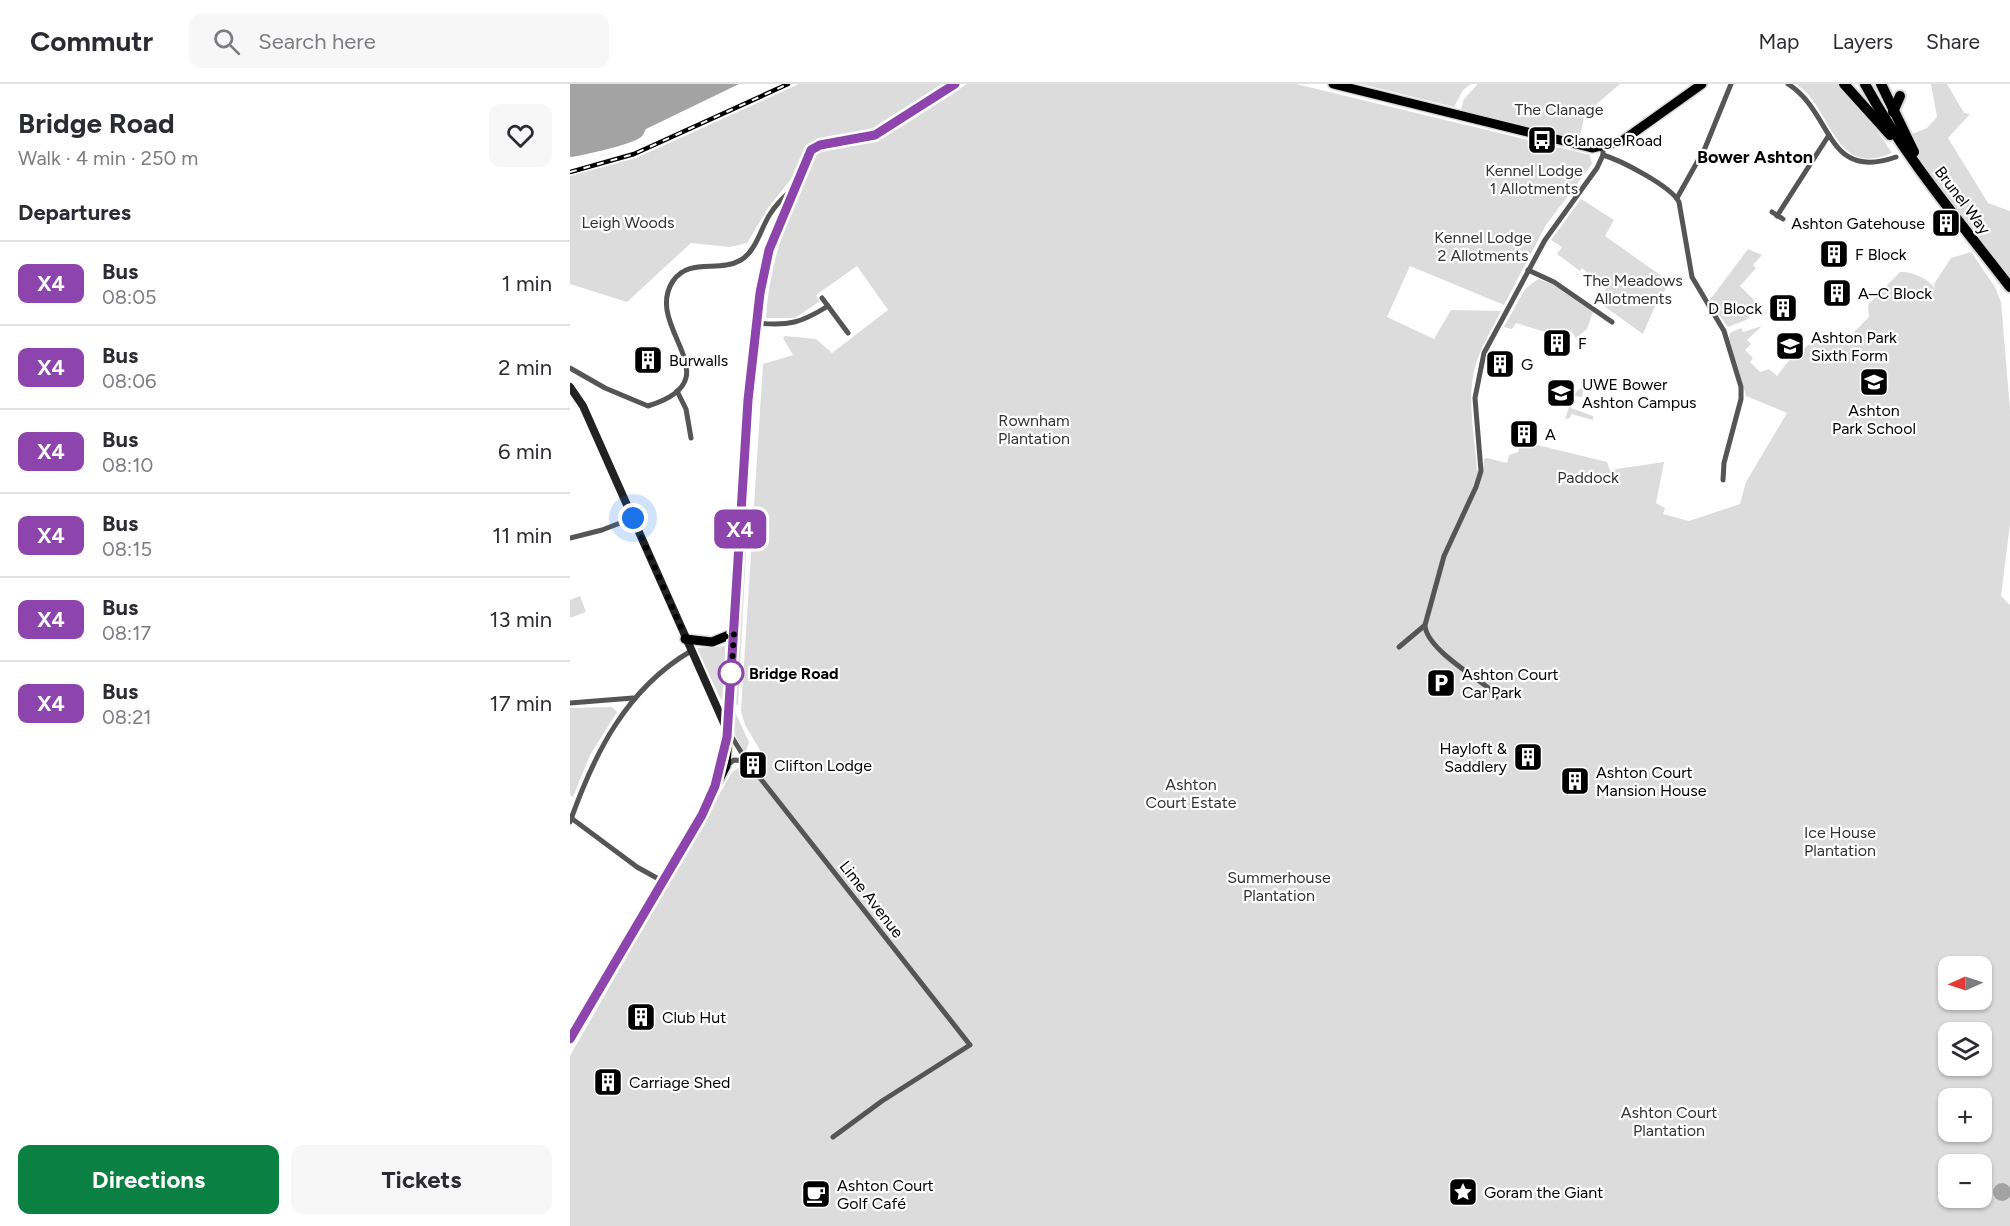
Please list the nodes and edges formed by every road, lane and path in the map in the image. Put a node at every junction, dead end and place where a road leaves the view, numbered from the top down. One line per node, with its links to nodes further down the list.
1 (955, 84): 17 (main road)
2 (1333, 84): 14 (main road)
3 (1702, 84): 14 (main road)
4 (1731, 84): 18 (street)
5 (1788, 84): 13 (street)
6 (1844, 84): 16 (highway)
7 (1865, 84): 12 (highway, Brunel Way)
8 (1870, 84): 12 (highway, Brunel Way)
9 (1881, 84): 11 (highway)
10 (1900, 96): 11 (highway)
11 (1893, 112): 16 (highway)
12 (1894, 131): 16 (highway, Brunel Way)
13 (1829, 135): 15 (street); 19 (street)
14 (1603, 151): 18 (street); 20 (street)
15 (1896, 157)
16 (1919, 166): 21 (highway, Brunel Way)
17 (792, 190): 26 (main road); 30 (street)
18 (1677, 198): 32 (street)
19 (1777, 216)
20 (1528, 270): 25 (street); 35 (street)
21 (2008, 284): 22 (highway, Brunel Way)
22 (2010, 292)
23 (822, 298): 24 (street)
24 (828, 306): 26 (street); 27 (street)
25 (1612, 322)
26 (757, 323): 36 (main road)
27 (848, 333)
28 (570, 368): 30 (street)
29 (570, 387): 33 (main road)
30 (677, 391): 31 (street)
31 (691, 438)
32 (1723, 480)
33 (633, 518): 34 (street); 37 (main road)
34 (570, 538)
35 (1425, 625): 38 (street); 40 (street)
36 (734, 633): 37 (main road); 43 (main road)
37 (686, 639): 39 (main road)
38 (1399, 647)
39 (691, 651): 41 (street); 43 (main road)
40 (1496, 697)
41 (633, 698): 42 (street); 47 (street)
42 (570, 703)
43 (727, 733): 44 (main road); 44 (street); 46 (main road)
44 (726, 766): 46 (main road)
45 (753, 769): 50 (street, Lime Avenue)
46 (715, 786): 48 (main road)
47 (571, 820): 48 (street)
48 (664, 882): 49 (main road)
49 (570, 1039)
50 (833, 1137)

